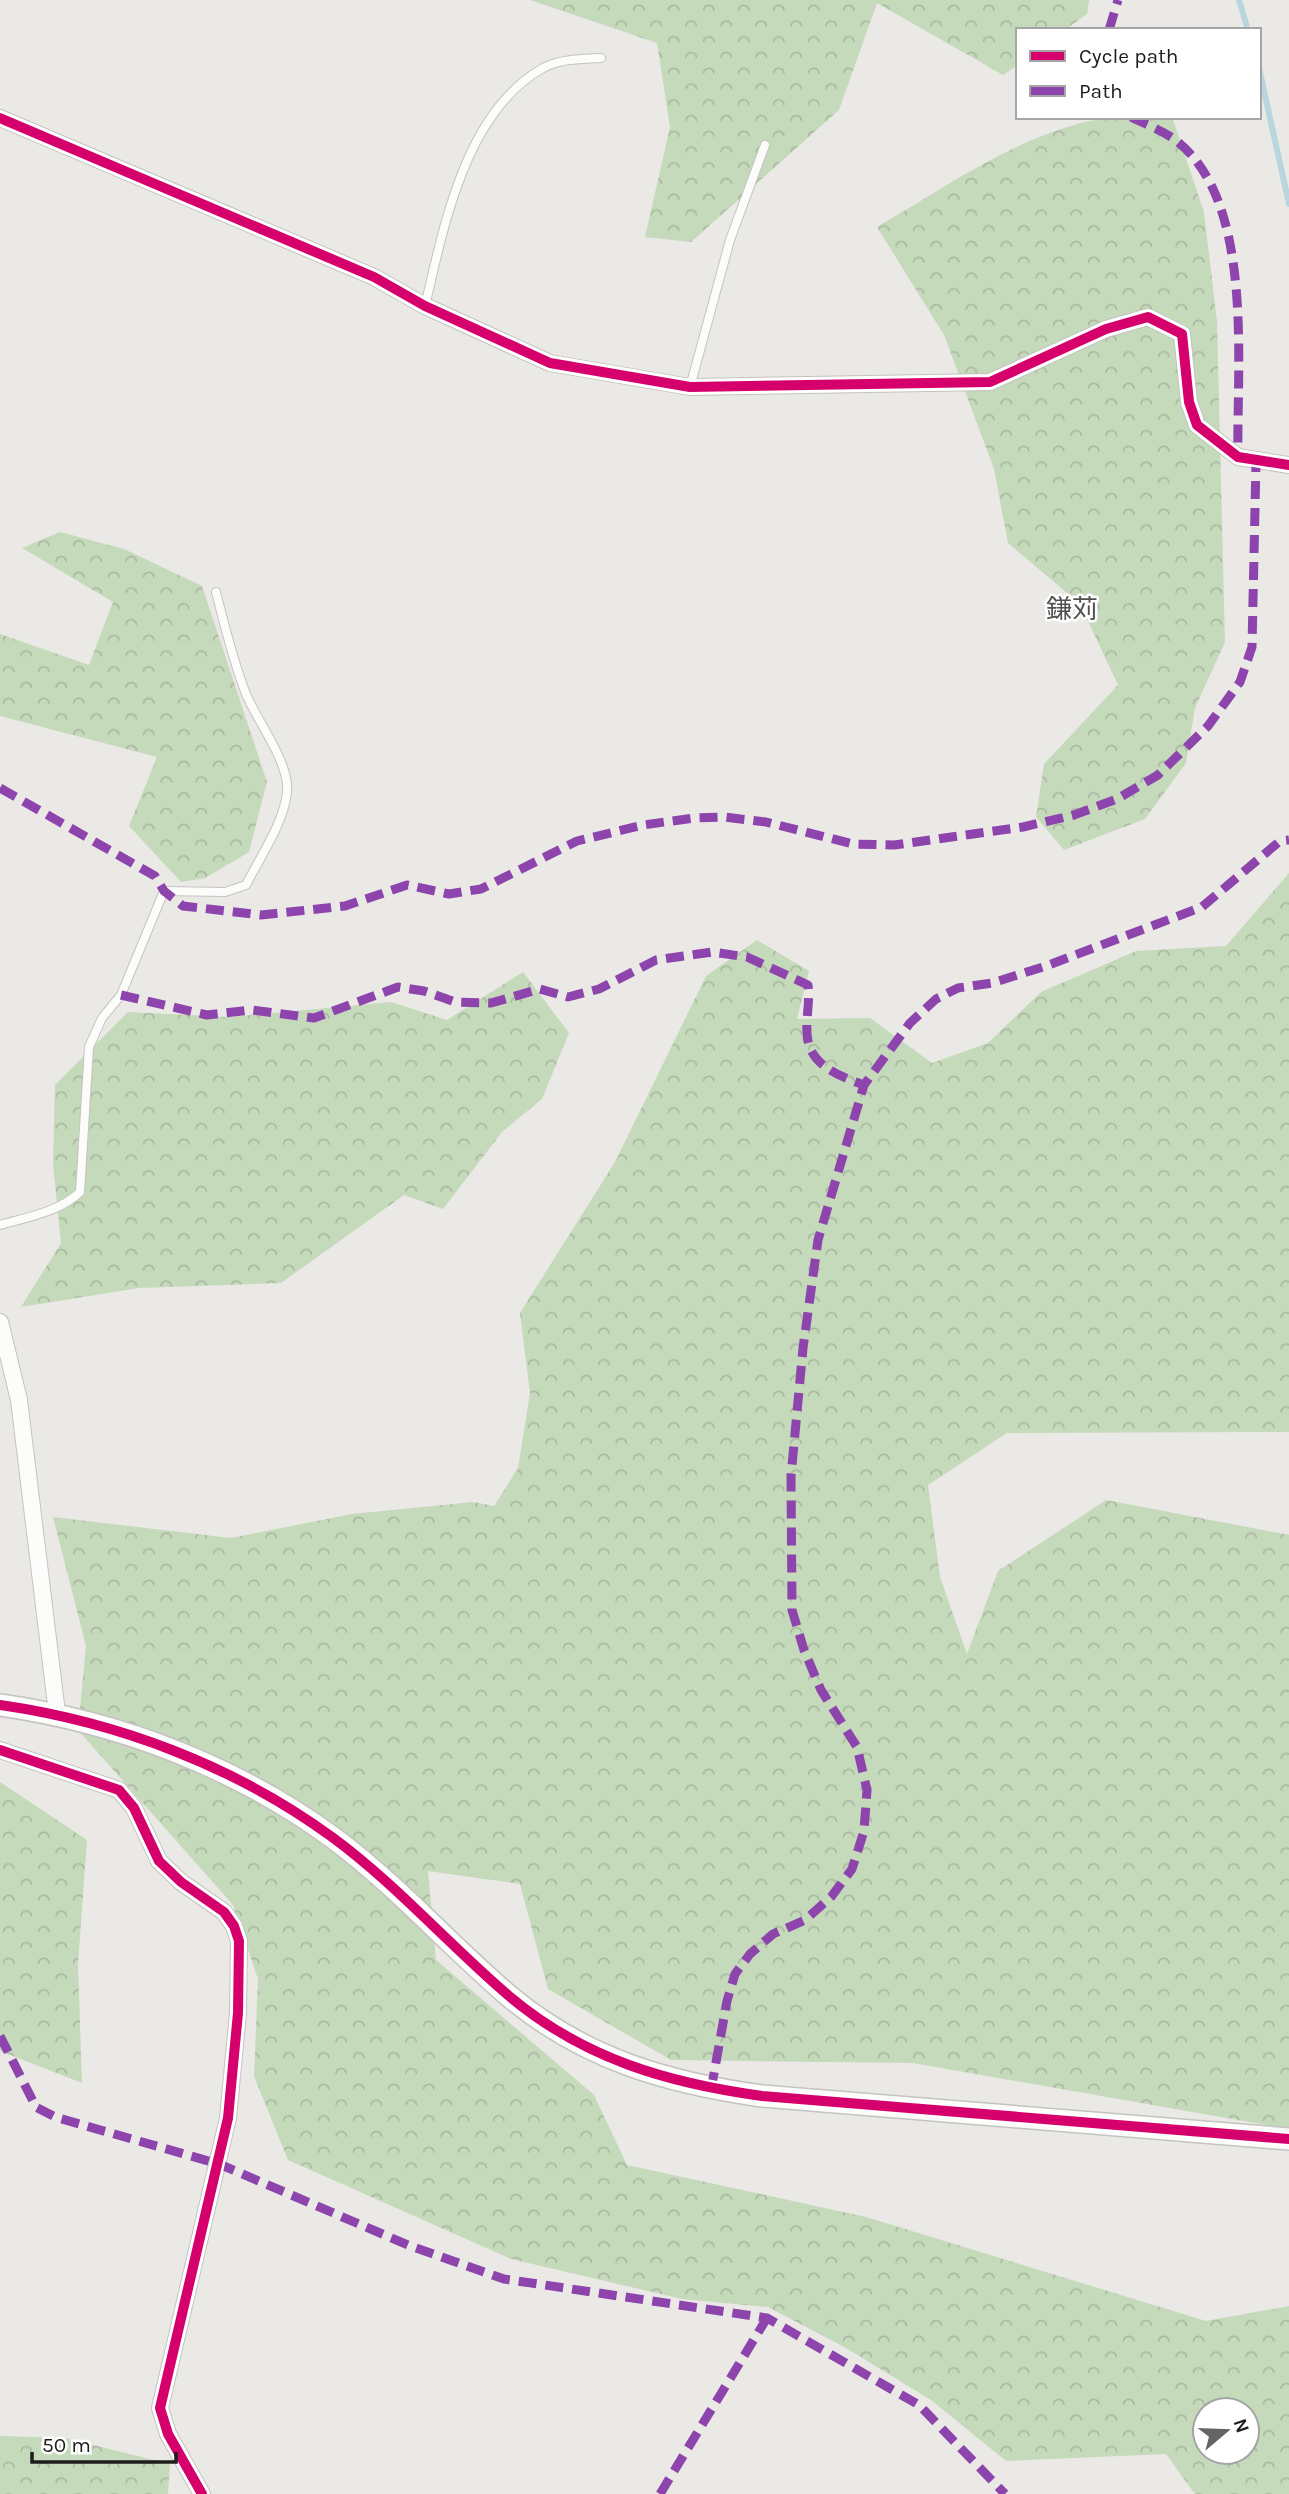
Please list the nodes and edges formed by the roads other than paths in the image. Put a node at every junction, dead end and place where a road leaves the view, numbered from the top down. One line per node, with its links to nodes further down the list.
1 (601, 58): 4 (lane)
2 (0, 118): 4 (street)
3 (765, 145): 5 (lane)
4 (425, 306): 5 (street)
5 (690, 387): 6 (street)
6 (1289, 465)
7 (216, 592): 8 (lane)
8 (0, 1224)
9 (0, 1322): 11 (street)
10 (0, 1705): 11 (street)
11 (57, 1713): 13 (street)
12 (0, 1750): 14 (street)
13 (1289, 2138)
14 (202, 2494)

